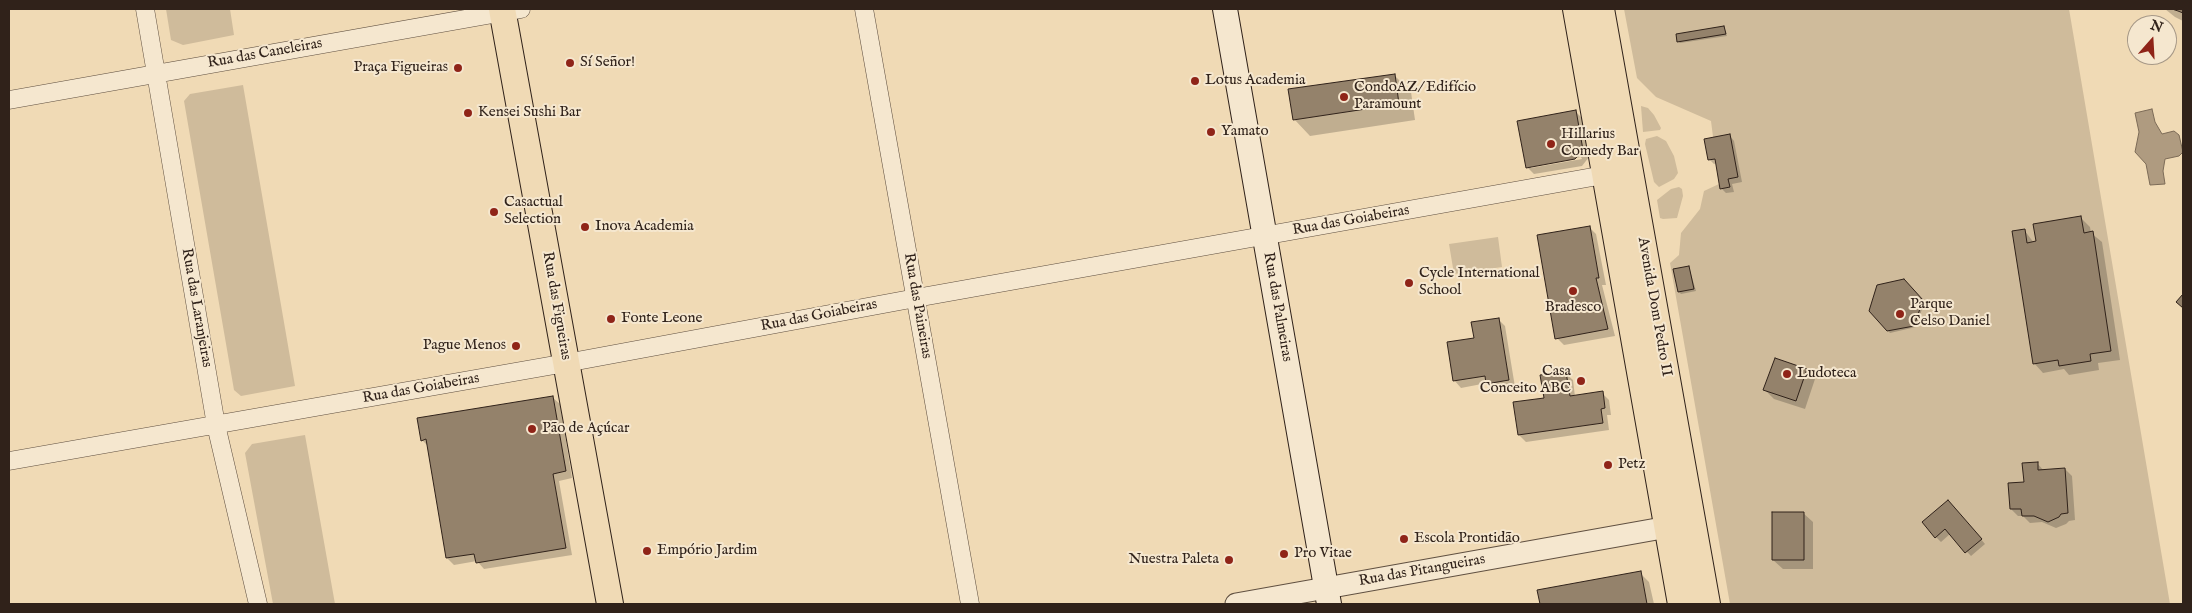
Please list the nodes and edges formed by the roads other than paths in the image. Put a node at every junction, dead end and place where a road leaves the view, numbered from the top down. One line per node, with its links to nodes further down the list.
1 (145, 9): 7 (street, Rua das Laranjeiras)
2 (864, 9): 11 (street, Rua das Paineiras)
3 (1225, 9): 10 (main road, Rua das Palmeiras)
4 (1576, 9): 9 (main road, Avenida Dom Pedro II)
5 (1601, 9): 9 (main road, Avenida Dom Pedro II)
6 (509, 10): 7 (street, Rua das Caneleiras); 12 (main road, Rua das Figueiras)
7 (156, 74): 8 (street, Rua das Caneleiras); 13 (street, Rua das Laranjeiras)
8 (9, 100)
9 (1617, 173): 10 (street, Rua das Goiabeiras); 15 (main road, Avenida Dom Pedro II); 22 (main road, Avenida Dom Pedro II)
10 (1265, 236): 11 (street, Rua das Goiabeiras); 16 (main road, Rua das Palmeiras)
11 (916, 298): 12 (street, Rua das Goiabeiras); 19 (street, Rua das Paineiras)
12 (566, 363): 13 (street, Rua das Goiabeiras); 18 (main road, Rua das Figueiras)
13 (216, 425): 14 (street, Rua das Goiabeiras); 17 (street, Rua das Laranjeiras)
14 (9, 461)
15 (1668, 527): 16 (street, Rua das Pitangueiras); 21 (main road, Avenida Dom Pedro II)
16 (1328, 596): 20 (street, Rua das Pitangueiras)
17 (258, 604)
18 (610, 604)
19 (970, 604)
20 (1236, 604)
21 (1681, 604)
22 (1707, 604)

